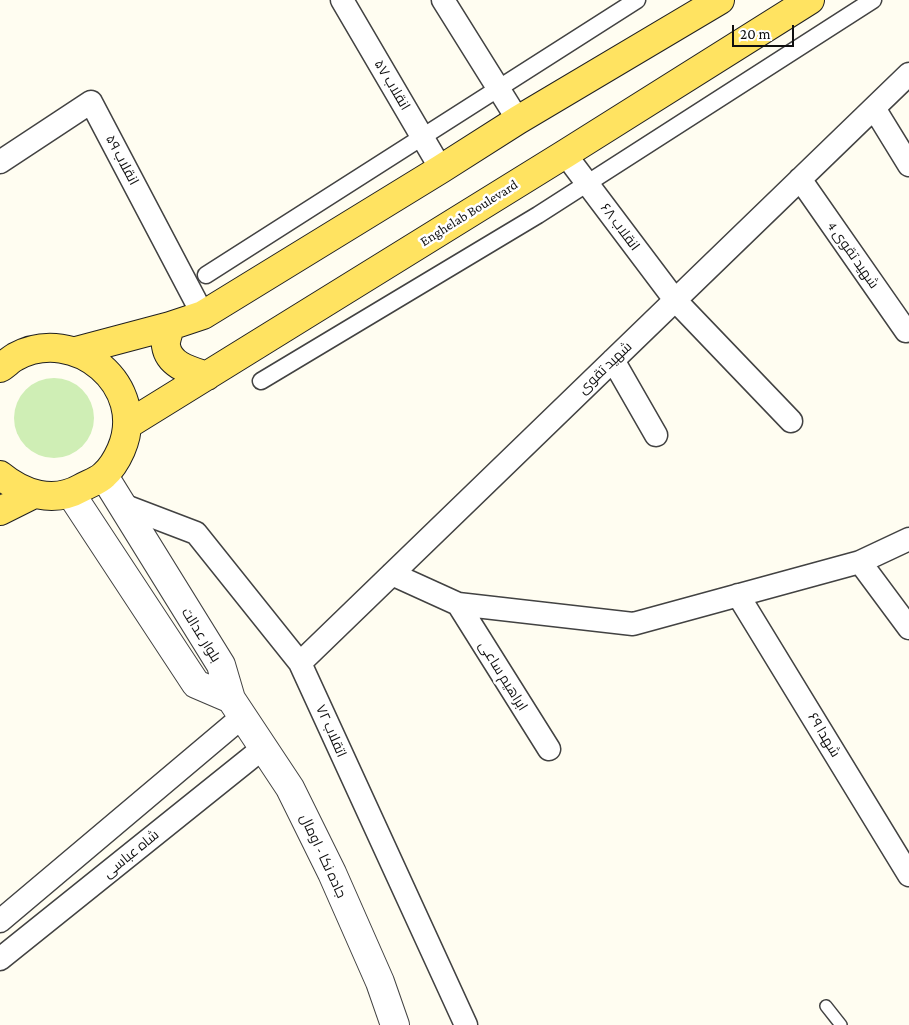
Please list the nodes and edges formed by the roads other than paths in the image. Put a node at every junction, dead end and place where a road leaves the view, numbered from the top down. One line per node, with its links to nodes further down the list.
1 (342, 0): 11 (street, انقلاب ۵۷)
2 (443, 0): 8 (street)
3 (637, 0): 8 (street)
4 (720, 0): 10 (main road)
5 (810, 0): 12 (main road, Enghelab Boulevard)
6 (873, 0): 17 (street)
7 (909, 74): 9 (street, شهید تقوی)
8 (498, 89): 10 (street); 11 (street)
9 (874, 108): 14 (street); 16 (street, شهید تقوی)
10 (518, 120): 15 (main road)
11 (422, 137): 15 (street, انقلاب ۵۷); 18 (street)
12 (565, 154): 17 (street, انقلاب ۶۸); 26 (main road, Enghelab Boulevard)
13 (0, 162): 20 (street, انقلاب ۵۹)
14 (909, 165)
15 (441, 169): 20 (main road)
16 (800, 180): 19 (street, شهید تقوی); 22 (street, شهید تقوی 4)
17 (587, 184): 19 (street, انقلاب ۶۸); 27 (street)
18 (206, 275)
19 (675, 300): 24 (street, شهید تقوی); 28 (street, انقلاب ۶۸)
20 (204, 315): 21 (main road)
21 (170, 326): 23 (main road); 26 (main road)
22 (906, 330)
23 (76, 351): 25 (main road); 29 (main road)
24 (613, 360): 30 (street); 39 (street, شهید تقوی)
25 (0, 368)
26 (207, 376): 29 (main road, Enghelab Boulevard)
27 (261, 381)
28 (791, 421)
29 (127, 425): 32 (main road)
30 (656, 435)
31 (0, 475): 33 (main road)
32 (104, 476): 34 (main road); 35 (street, بلوار عدالت)
33 (34, 494): 34 (main road); 36 (main road)
34 (71, 494): 44 (street)
35 (120, 504): 43 (street, اتقلاب ۷۲); 44 (street, بلوار عدالت)
36 (0, 510)
37 (909, 539): 38 (street)
38 (860, 562): 40 (street); 42 (street)
39 (392, 574): 41 (street); 43 (street, شهید تقوی)
40 (738, 595): 41 (street); 48 (street, شهدا ۶۹)
41 (458, 604): 46 (street, ابراهیم ساعی)
42 (909, 628)
43 (300, 663): 54 (street, اتقلاب ۷۲)
44 (236, 708): 45 (street, جاده نکا - اومال); 47 (street)
45 (262, 748): 49 (street, شاه عباسی); 53 (street, جاده نکا - اومال)
46 (549, 749)
47 (78, 855): 49 (street); 50 (street)
48 (909, 875)
49 (99, 880): 51 (street, شاه عباسی)
50 (0, 920)
51 (0, 959)
52 (826, 1006): 55 (lane)
53 (395, 1025)
54 (466, 1025)
55 (841, 1025)

